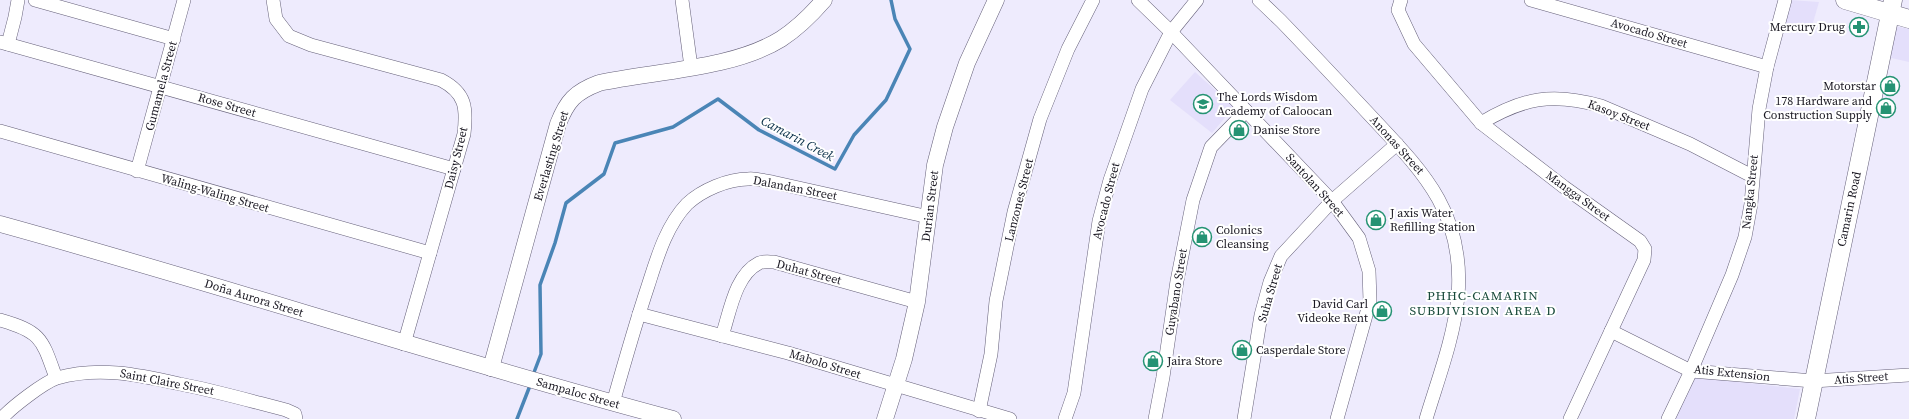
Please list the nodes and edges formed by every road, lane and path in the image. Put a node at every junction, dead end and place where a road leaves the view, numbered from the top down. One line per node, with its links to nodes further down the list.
1 (18, 0): 20 (street)
2 (35, 0): 19 (street)
3 (184, 0): 19 (street, Gumamela Street)
4 (273, 0): 28 (street, Daisy Street)
5 (682, 0): 21 (street)
6 (824, 0): 21 (street, Everlasting Street)
7 (996, 0): 32 (street, Durian Street)
8 (1093, 0): 49 (street, Lanzones Street)
9 (1138, 0): 18 (street, Santolan Street)
10 (1197, 0): 18 (street, Avocado Street)
11 (1259, 0): 27 (street, Anonas Street)
12 (1401, 0): 25 (street, Mangga Street)
13 (1530, 0): 22 (street, Avocado Street)
14 (1785, 0): 22 (street, Nangka Street)
15 (1845, 0): 16 (main road)
16 (1892, 7): 17 (main road); 46 (main road, Camarin Road)
17 (1909, 19)
18 (1171, 32): 24 (street, Santolan Street); 55 (street, Avocado Street)
19 (174, 39): 23 (street, Gumamela Street)
20 (4, 43): 23 (street, Rose Street)
21 (691, 67): 41 (street, Everlasting Street)
22 (1767, 67): 30 (street, Nangka Street)
23 (161, 87): 28 (street, Rose Street); 29 (street, Gumamela Street)
24 (1246, 110): 31 (street, Santolan Street); 56 (street, Guyabano Street)
25 (1481, 123): 30 (street, Kasoy Street); 38 (street, Mangga Street)
26 (0, 132): 29 (street, Waling-Waling Street)
27 (1398, 144): 31 (street, Suha Street); 59 (street, Anonas Street)
28 (454, 169): 34 (street, Daisy Street)
29 (138, 171): 34 (street, Waling-Waling Street)
30 (1752, 176): 42 (street, Nangka Street)
31 (1332, 201): 57 (street, Suha Street); 58 (street, Santolan Street)
32 (929, 217): 35 (street, Durian Street); 36 (street, Dalandan Street)
33 (0, 224): 40 (street, Doña Aurora Street)
34 (430, 253): 40 (street, Daisy Street)
35 (917, 302): 39 (street, Duhat Street); 47 (street, Durian Street)
36 (639, 314): 39 (street, Mabolo Street); 48 (street, Dalandan Street)
37 (0, 320): 45 (street)
38 (1611, 331): 42 (street, Atis Extension); 60 (street, Mangga Street)
39 (722, 336): 47 (street, Mabolo Street)
40 (404, 344): 41 (street, Doña Aurora Street)
41 (491, 368): 43 (street, Doña Aurora Street)
42 (1691, 371): 46 (street, Atis Extension); 61 (street, Nangka Street)
43 (508, 373): 48 (street, Sampaloc Street)
44 (1909, 375): 46 (street, Atis Street)
45 (56, 378): 50 (street, Saint Claire Street); 51 (street, Saint Claire Street)
46 (1813, 381): 62 (main road, Camarin Road)
47 (896, 386): 49 (street, Mabolo Street); 53 (street, Durian Street)
48 (613, 403): 52 (street, Sampaloc Street)
49 (979, 411): 54 (street, Mabolo Street)
50 (296, 417)
51 (1, 419)
52 (673, 419)
53 (885, 419)
54 (1010, 419)
55 (1065, 419)
56 (1155, 419)
57 (1244, 419)
58 (1337, 419)
59 (1426, 419)
60 (1570, 419)
61 (1668, 419)
62 (1806, 419)

